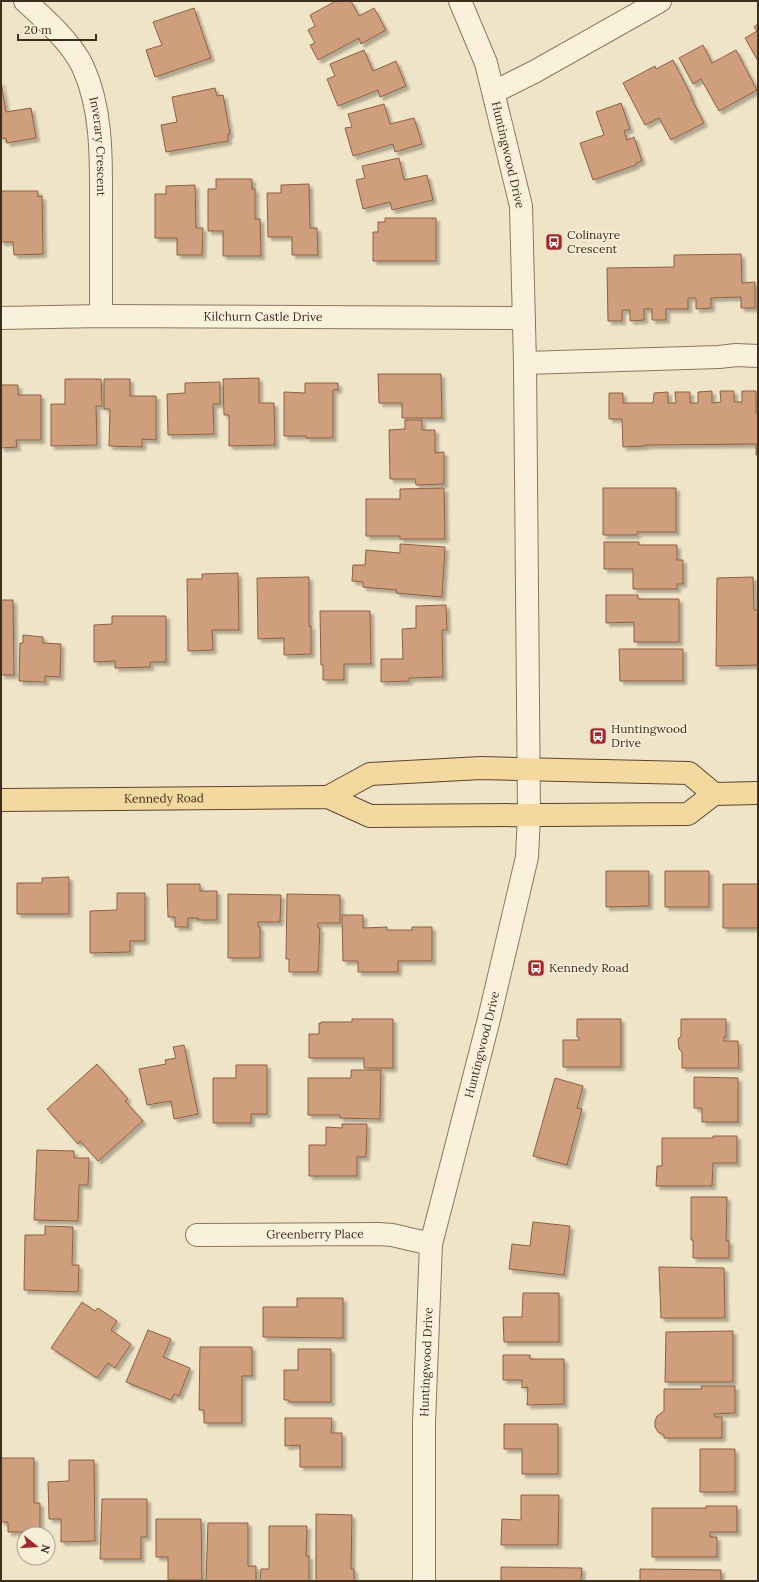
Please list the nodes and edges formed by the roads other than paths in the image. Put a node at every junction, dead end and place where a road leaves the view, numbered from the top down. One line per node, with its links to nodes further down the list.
1 (25, 1): 5 (street, Inverary Crescent)
2 (460, 1): 4 (street, Huntingwood Drive)
3 (660, 1): 4 (street)
4 (494, 92): 7 (street, Huntingwood Drive)
5 (101, 316): 6 (street, Kilchurn Castle Drive); 7 (street, Kilchurn Castle Drive)
6 (1, 318)
7 (524, 318): 9 (street, Huntingwood Drive)
8 (758, 356): 9 (street)
9 (525, 363): 10 (street, Huntingwood Drive)
10 (529, 769): 12 (main road, Kennedy Road); 13 (main road, Kennedy Road); 15 (street, Huntingwood Drive)
11 (758, 793): 12 (main road)
12 (714, 794): 15 (main road, Kennedy Road)
13 (328, 797): 14 (main road, Kennedy Road); 15 (main road, Kennedy Road)
14 (1, 800)
15 (529, 815): 17 (street, Huntingwood Drive)
16 (197, 1234): 17 (street, Greenberry Place)
17 (431, 1244): 18 (street, Huntingwood Drive)
18 (424, 1581)

